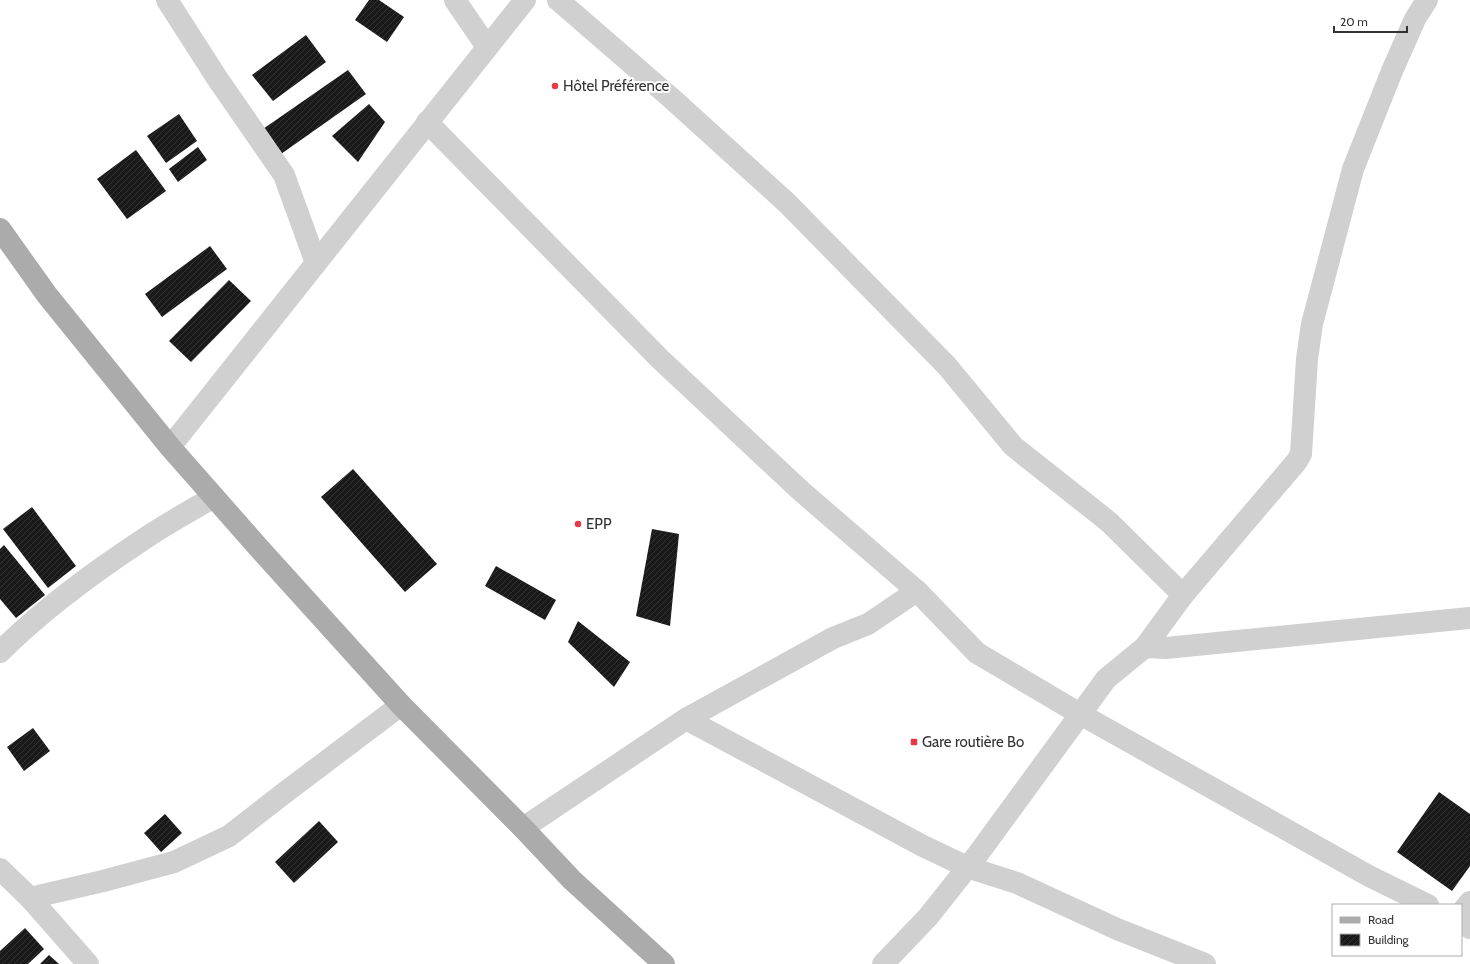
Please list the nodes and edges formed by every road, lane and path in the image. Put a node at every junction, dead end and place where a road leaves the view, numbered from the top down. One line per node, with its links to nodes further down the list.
1 (167, 0): 9 (street)
2 (455, 0): 6 (street)
3 (525, 0): 6 (street)
4 (558, 0): 13 (street)
5 (1427, 0): 13 (street)
6 (487, 47): 7 (street)
7 (427, 122): 9 (street); 12 (street)
8 (0, 229): 10 (main road)
9 (316, 262): 10 (street)
10 (170, 447): 11 (main road)
11 (214, 497): 16 (street); 17 (main road)
12 (917, 591): 18 (street); 19 (street)
13 (1183, 595): 15 (street)
14 (1470, 618): 15 (street)
15 (1145, 647): 18 (street)
16 (0, 652)
17 (401, 705): 20 (main road); 23 (street)
18 (1080, 714): 21 (street); 25 (street)
19 (686, 719): 20 (street); 21 (street)
20 (523, 828): 28 (main road)
21 (967, 867): 29 (street); 30 (street)
22 (0, 869): 23 (street)
23 (30, 898): 27 (street)
24 (1470, 902): 26 (street)
25 (1426, 904)
26 (1462, 912)
27 (88, 964)
28 (664, 964)
29 (883, 964)
30 (1205, 964)

